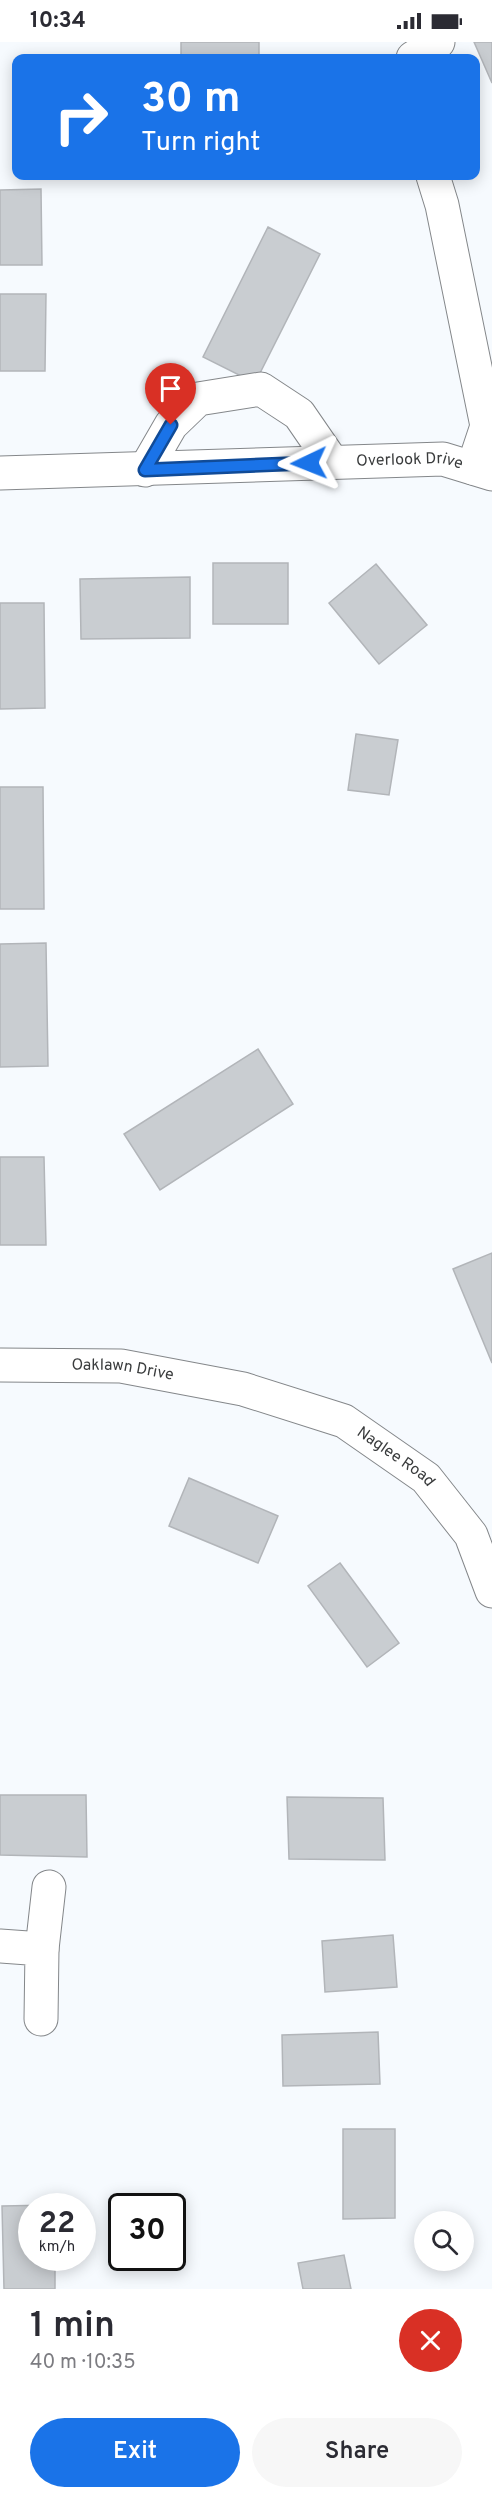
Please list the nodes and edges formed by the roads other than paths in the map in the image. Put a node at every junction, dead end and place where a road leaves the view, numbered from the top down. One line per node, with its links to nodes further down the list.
1 (438, 42): 2 (street)
2 (419, 54)
3 (434, 180): 6 (street)
4 (332, 462): 5 (street, Overlook Drive); 5 (street); 6 (street, Overlook Drive)
5 (145, 470): 7 (street, Overlook Drive)
6 (482, 471)
7 (0, 473)
8 (0, 1365): 9 (street, Oaklawn Drive)
9 (243, 1389): 10 (street, Naglee Road)
10 (492, 1591)
11 (49, 1887): 13 (street)
12 (0, 1946): 13 (street)
13 (42, 1948): 14 (street)
14 (41, 2019)

